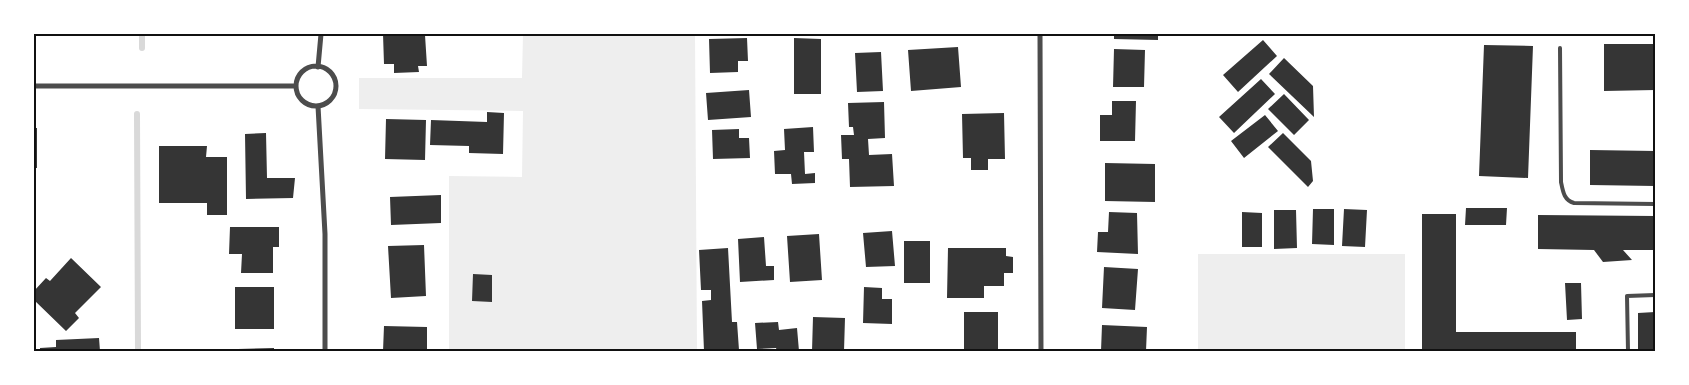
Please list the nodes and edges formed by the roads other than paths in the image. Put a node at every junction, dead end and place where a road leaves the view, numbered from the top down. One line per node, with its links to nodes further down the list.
1 (321, 34): 4 (street)
2 (1040, 34): 11 (street)
3 (1560, 48): 8 (lane)
4 (318, 66): 6 (street); 7 (street)
5 (34, 86): 6 (street)
6 (296, 86): 7 (street)
7 (318, 106): 10 (street)
8 (1655, 204)
9 (1655, 295): 12 (lane)
10 (325, 351)
11 (1040, 351)
12 (1628, 351)

